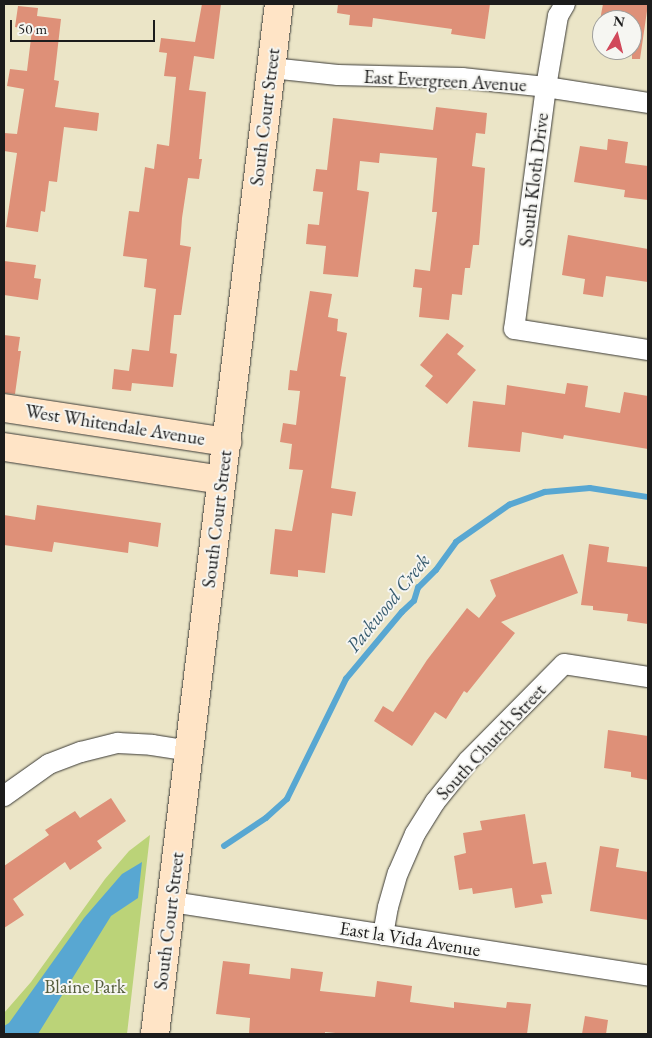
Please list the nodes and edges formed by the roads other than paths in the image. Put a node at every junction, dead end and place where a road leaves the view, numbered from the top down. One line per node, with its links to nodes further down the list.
1 (279, 4): 3 (street, South Court Street)
2 (565, 4): 4 (street, South Kloth Drive)
3 (271, 68): 4 (street, East Evergreen Avenue); 8 (street, South Court Street)
4 (546, 87): 5 (street, East Evergreen Avenue); 6 (street, South Kloth Drive)
5 (648, 103)
6 (648, 350)
7 (4, 408): 8 (street, West Whitendale Avenue)
8 (227, 442): 10 (street, South Court Street)
9 (4, 447): 10 (street, West Whitendale Avenue)
10 (222, 480): 12 (street, South Court Street)
11 (648, 677): 15 (street, South Church Street)
12 (190, 751): 13 (street); 14 (street, South Court Street)
13 (4, 796)
14 (172, 902): 15 (street, East la Vida Avenue); 17 (street, South Court Street)
15 (383, 935): 16 (street, East la Vida Avenue)
16 (648, 976)
17 (155, 1034)

